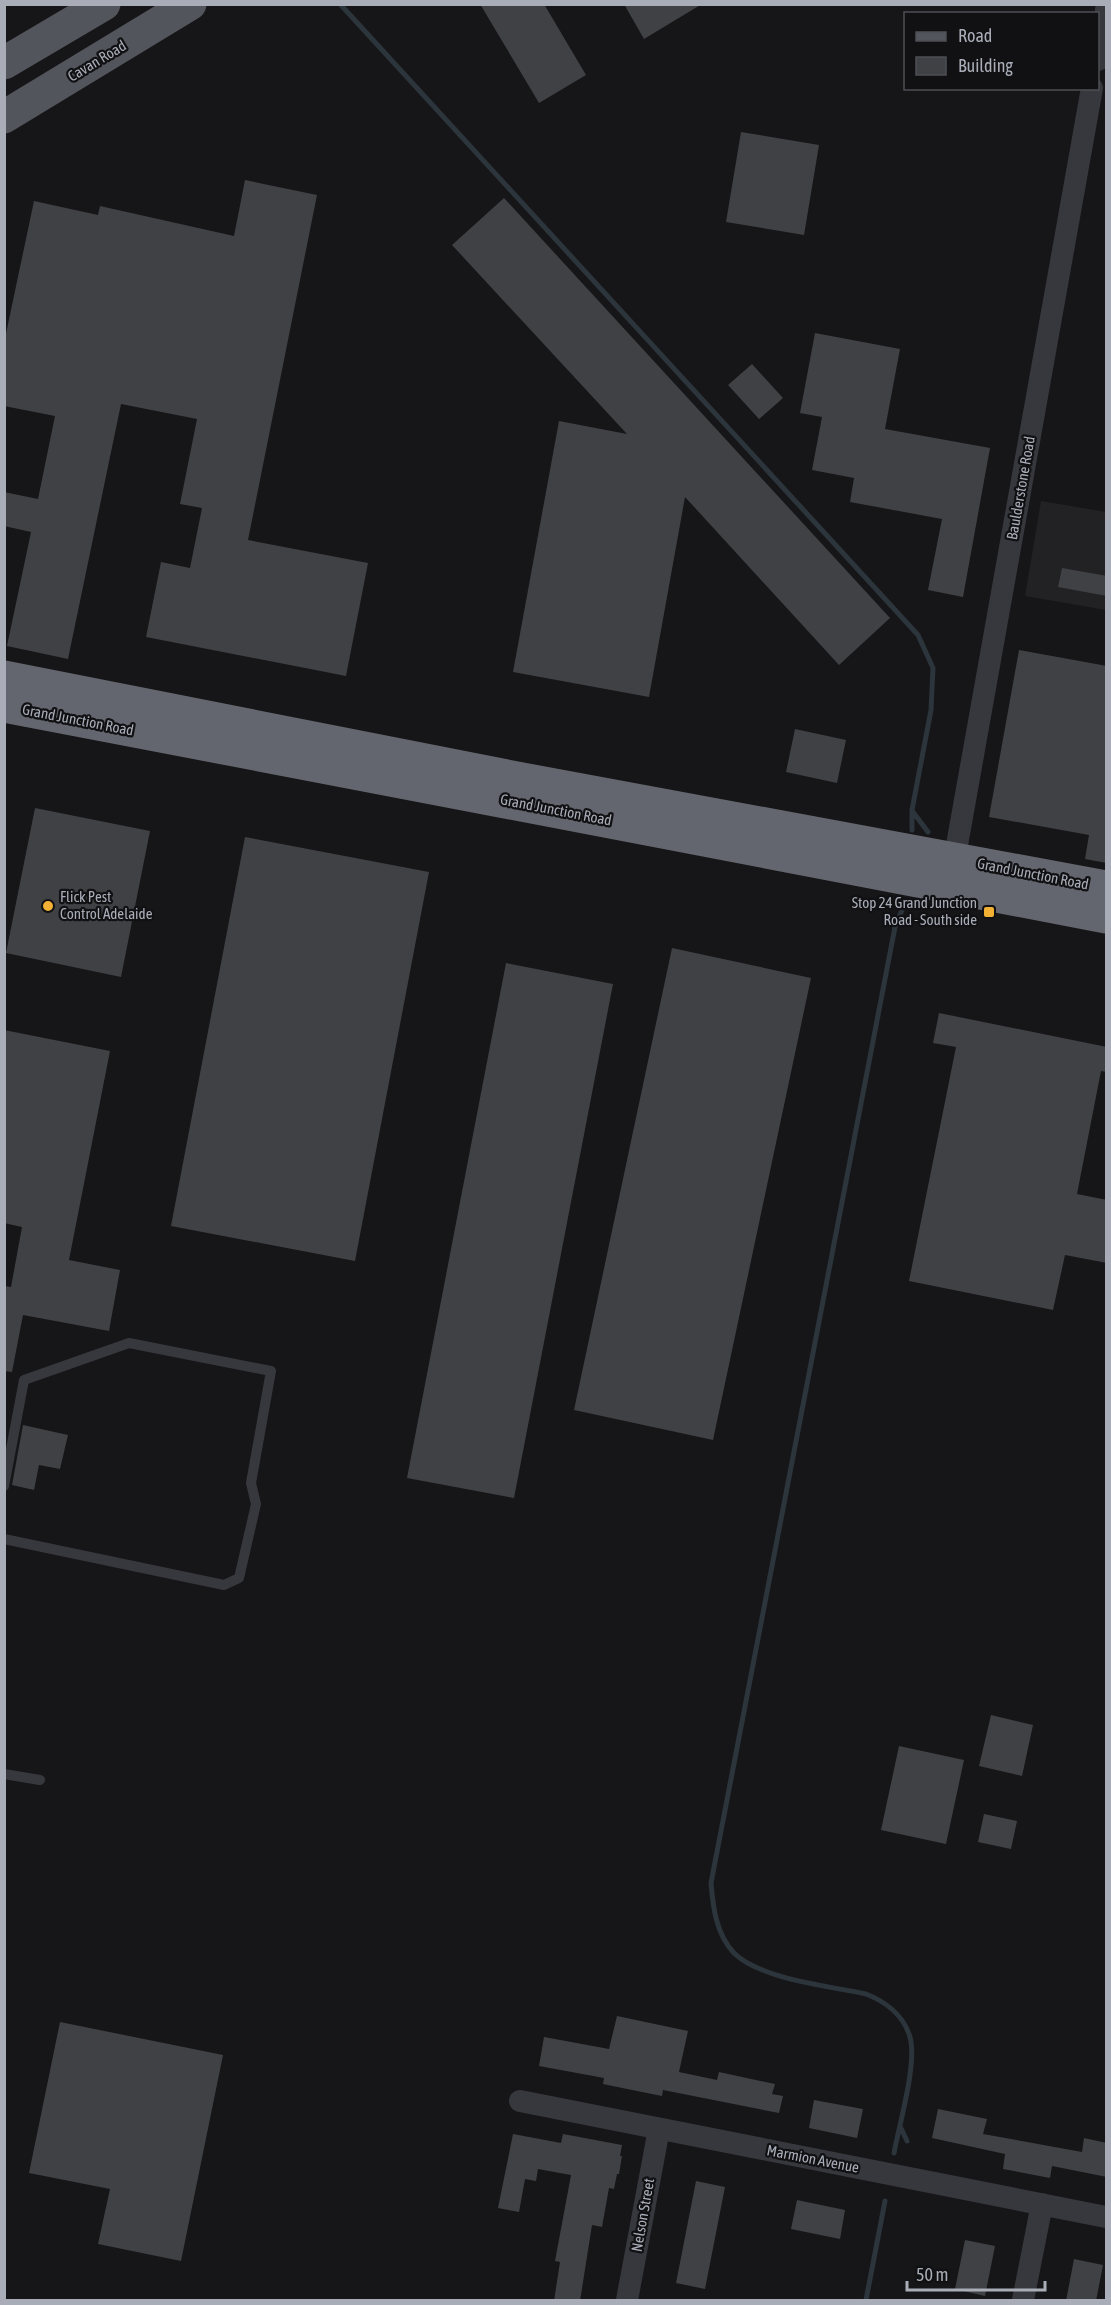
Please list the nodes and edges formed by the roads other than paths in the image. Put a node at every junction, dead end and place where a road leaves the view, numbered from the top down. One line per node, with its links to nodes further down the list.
1 (104, 4): 5 (main road)
2 (190, 4): 7 (main road, Cavan Road)
3 (1107, 10): 4 (street)
4 (1099, 54)
5 (4, 63)
6 (1092, 90): 11 (street, Baulderstone Road)
7 (4, 117)
8 (4, 677): 10 (highway, Grand Junction Road)
9 (4, 706): 10 (highway, Grand Junction Road)
10 (519, 791): 11 (highway, Grand Junction Road)
11 (952, 873): 12 (highway, Grand Junction Road); 13 (highway, Grand Junction Road)
12 (1107, 888)
13 (1107, 917)
14 (4, 1485): 15 (lane)
15 (4, 1539)
16 (4, 1774): 17 (lane)
17 (40, 1780)
18 (520, 2101): 19 (street, Marmion Avenue)
19 (659, 2129): 20 (street, Marmion Avenue); 22 (street, Nelson Street)
20 (1042, 2204): 21 (street, Marmion Avenue); 23 (street)
21 (1107, 2217)
22 (627, 2301)
23 (1023, 2301)

